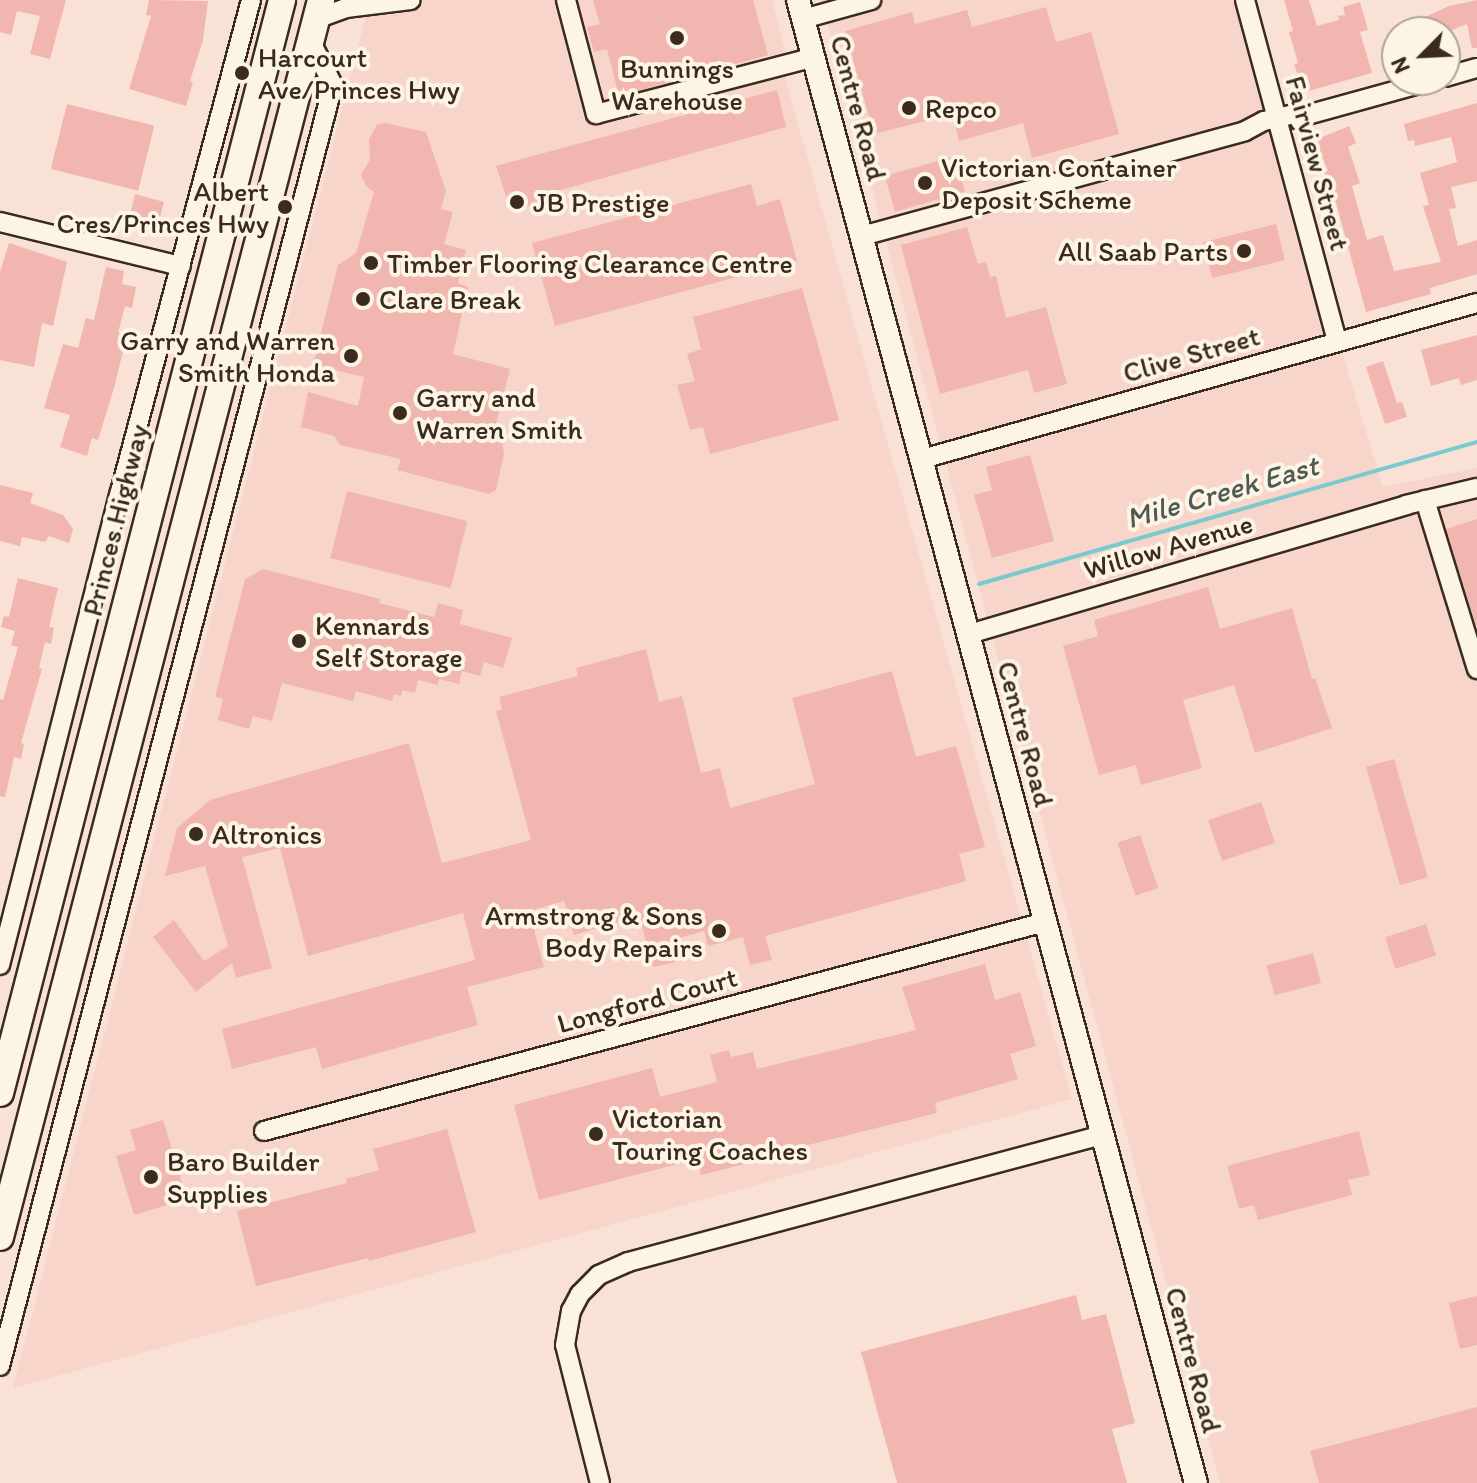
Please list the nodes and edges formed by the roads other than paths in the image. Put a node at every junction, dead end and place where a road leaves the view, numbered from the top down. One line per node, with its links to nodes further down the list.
1 (251, 0): 14 (street, Princes Highway)
2 (282, 0): 32 (highway, Princes Highway)
3 (411, 0): 8 (street)
4 (566, 0): 9 (street)
5 (871, 0): 7 (street)
6 (1245, 0): 11 (street, Fairview Street)
7 (801, 10): 9 (main road, Centre Road)
8 (316, 20): 15 (highway); 17 (street)
9 (815, 57): 13 (main road, Centre Road)
10 (1381, 95): 11 (street)
11 (1279, 123): 13 (street); 18 (street, Fairview Street)
12 (0, 222): 14 (street)
13 (862, 236): 21 (main road, Centre Road)
14 (181, 266): 29 (street, Princes Highway)
15 (243, 300): 17 (street); 19 (highway)
16 (1477, 303): 18 (street, Clive Street)
17 (274, 310): 20 (street)
18 (1337, 341): 21 (street, Clive Street)
19 (206, 444): 20 (street); 26 (highway)
20 (237, 453): 27 (street)
21 (922, 459): 24 (main road, Centre Road)
22 (1477, 488): 23 (street, Willow Avenue)
23 (1425, 500): 24 (street, Willow Avenue); 25 (street)
24 (969, 634): 28 (main road, Centre Road)
25 (1477, 669)
26 (126, 747): 27 (street); 30 (highway)
27 (158, 753): 31 (street)
28 (1045, 922): 36 (street, Longford Court); 37 (main road, Centre Road)
29 (0, 965)
30 (64, 988): 31 (street); 33 (highway)
31 (82, 1045): 34 (street)
32 (6, 1053): 33 (highway); 35 (highway, Princes Highway)
33 (44, 1068): 34 (street); 38 (highway)
34 (74, 1075): 39 (street)
35 (0, 1090)
36 (264, 1131)
37 (1102, 1135): 40 (street); 41 (main road, Centre Road)
38 (0, 1237)
39 (0, 1366)
40 (600, 1483)
41 (1196, 1483)

